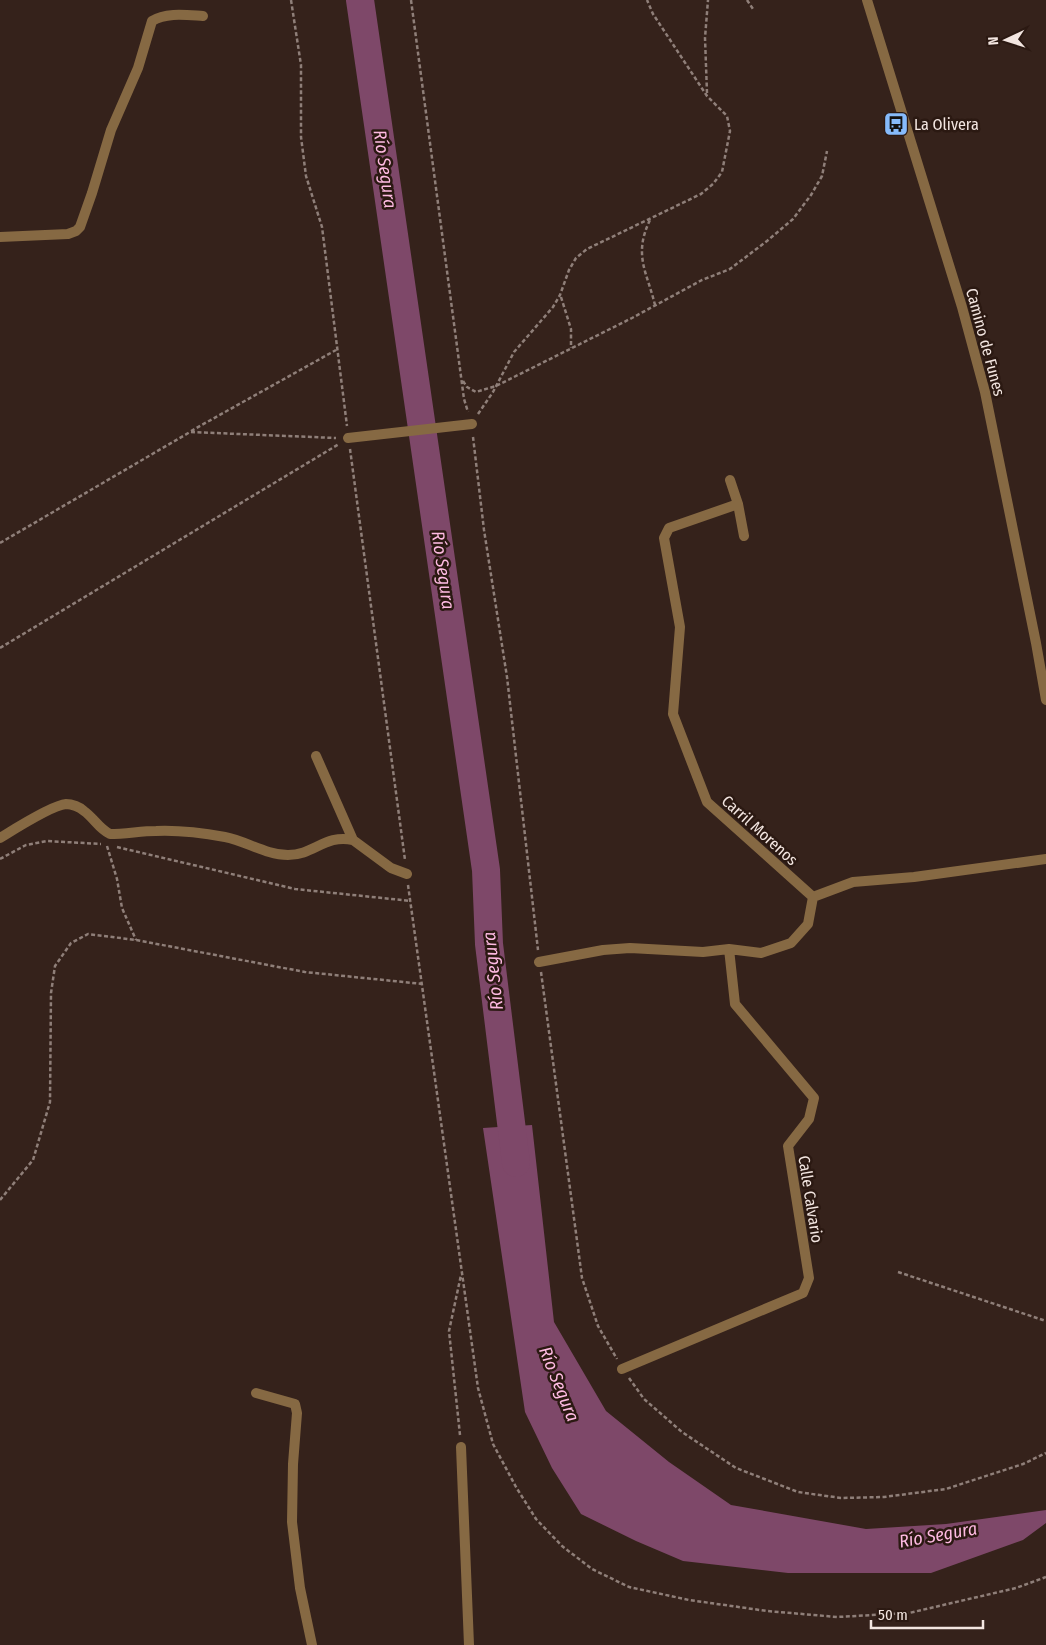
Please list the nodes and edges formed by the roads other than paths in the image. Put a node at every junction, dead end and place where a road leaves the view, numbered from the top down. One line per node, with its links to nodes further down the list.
1 (867, 0): 9 (street, Camino de Funes)
2 (203, 16): 3 (street)
3 (0, 237)
4 (472, 424): 5 (street)
5 (348, 438)
6 (730, 480): 7 (street)
7 (738, 504): 8 (street); 15 (street, Carril Morenos)
8 (744, 536)
9 (1046, 700)
10 (316, 756): 12 (street)
11 (0, 838): 12 (street)
12 (353, 840): 14 (street)
13 (1046, 859): 15 (street)
14 (407, 874)
15 (813, 897): 16 (street)
16 (729, 949): 17 (street); 18 (street, Calle Calvario)
17 (540, 962)
18 (622, 1368)
19 (256, 1393): 21 (street)
20 (461, 1447): 22 (street)
21 (312, 1645)
22 (469, 1645)

